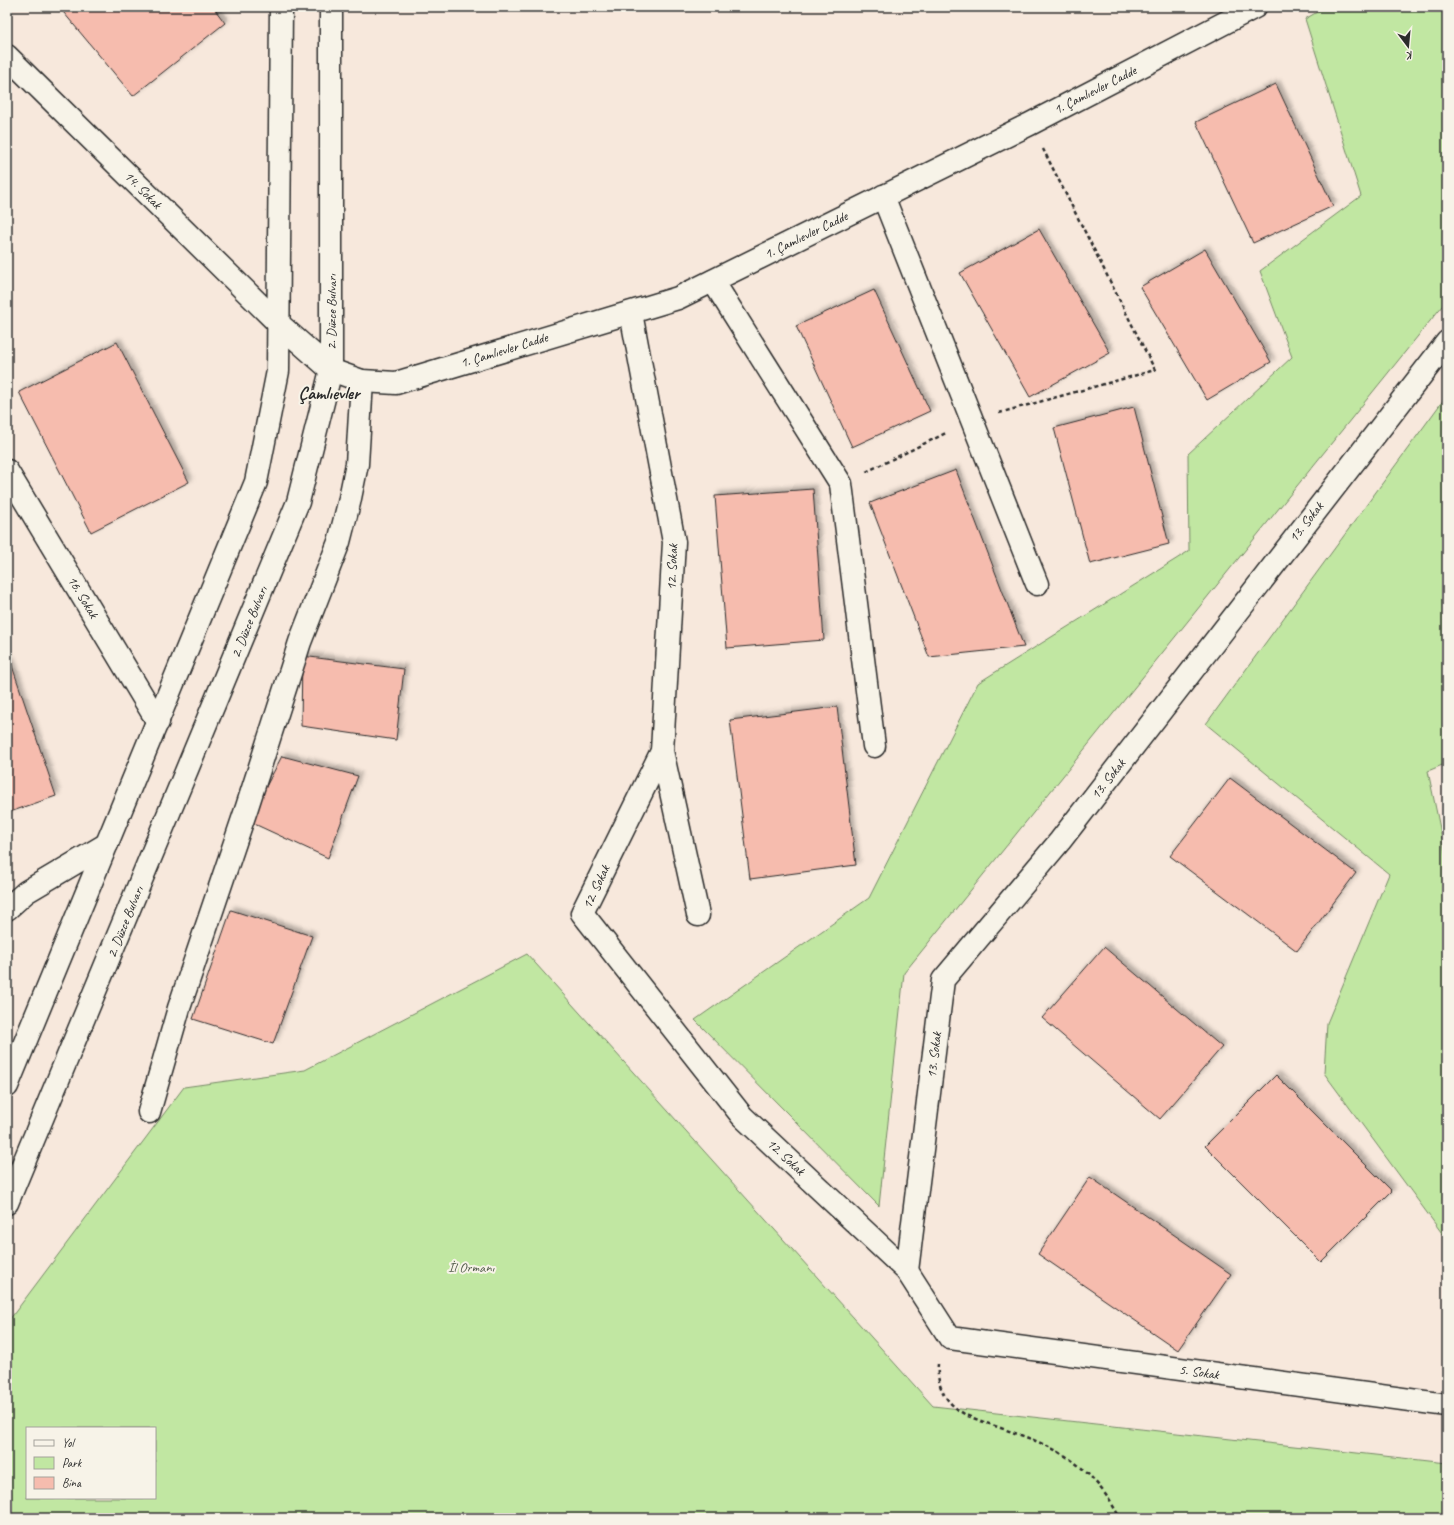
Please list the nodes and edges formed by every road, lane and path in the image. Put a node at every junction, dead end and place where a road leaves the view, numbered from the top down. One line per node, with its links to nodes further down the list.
1 (281, 7): 9 (street)
2 (331, 7): 11 (street, 2. Düzce Bulvarı)
3 (1254, 7): 5 (street, 1. Çamlıevler Cadde)
4 (7, 56): 9 (street, 14. Sokak)
5 (1030, 124): 6 (street, 1. Çamlıevler Cadde); 13 (path)
6 (883, 196): 7 (street, 1. Çamlıevler Cadde); 13 (street)
7 (713, 281): 8 (street, 1. Çamlıevler Cadde); 15 (street)
8 (631, 313): 12 (street, 1. Çamlıevler Cadde); 19 (street, 12. Sokak)
9 (279, 324): 11 (street, 14. Sokak); 17 (street)
10 (1447, 342): 26 (street, 13. Sokak)
11 (331, 370): 12 (street, 1. Çamlıevler Cadde); 25 (street, 2. Düzce Bulvarı)
12 (362, 381): 24 (street)
13 (972, 421): 15 (path); 16 (street)
14 (7, 471): 17 (street, 16. Sokak)
15 (841, 484): 18 (street)
16 (1037, 584)
17 (158, 722): 20 (street)
18 (874, 746)
19 (662, 752): 22 (street); 26 (street, 12. Sokak)
20 (107, 844): 21 (street); 23 (street)
21 (7, 909)
22 (698, 915)
23 (7, 1086)
24 (149, 1112)
25 (7, 1203)
26 (907, 1271): 27 (street, 12. Sokak)
27 (950, 1338): 28 (street, 5. Sokak); 29 (path)
28 (1447, 1405)
29 (1120, 1518)

